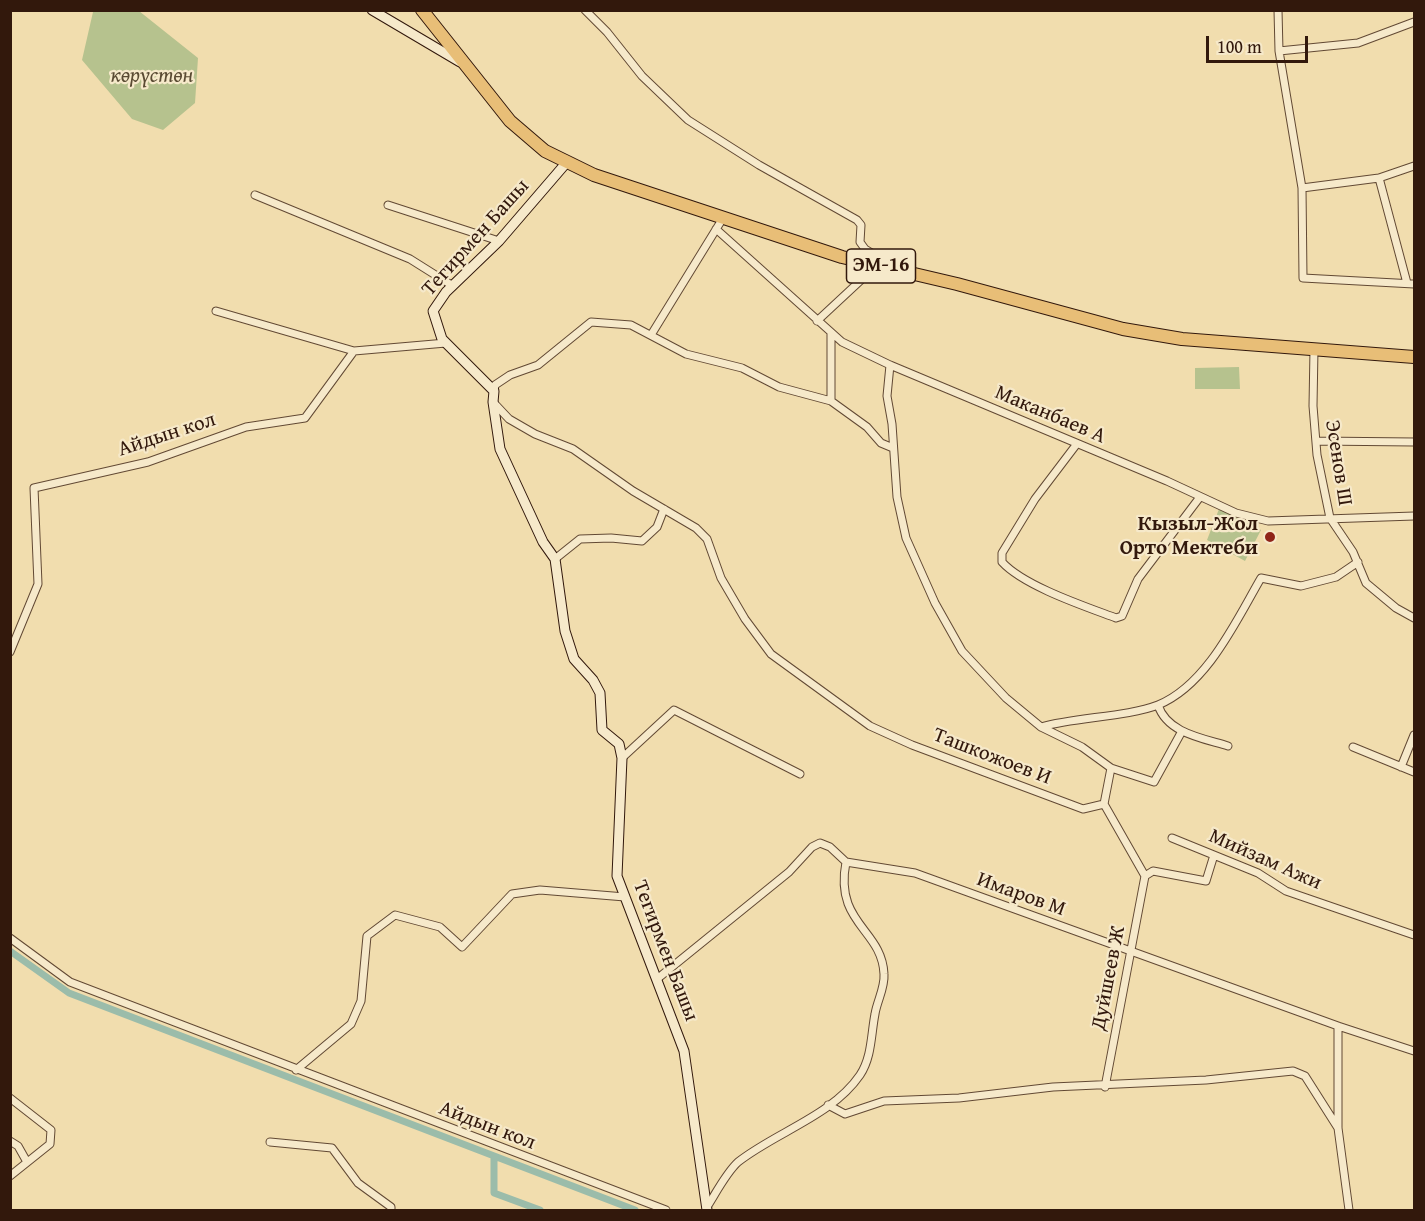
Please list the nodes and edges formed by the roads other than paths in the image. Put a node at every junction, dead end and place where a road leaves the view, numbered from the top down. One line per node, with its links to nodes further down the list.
1 (372, 10): 7 (street)
2 (422, 10): 7 (highway, ЭМ-16)
3 (585, 10): 18 (street)
4 (1278, 10): 6 (street)
5 (1414, 22): 6 (street)
6 (1279, 51): 11 (street)
7 (465, 64): 8 (highway, ЭМ-16)
8 (567, 162): 14 (highway, ЭМ-16); 16 (street, Тегирмен Башы)
9 (1414, 166): 10 (street)
10 (1379, 178): 11 (street); 19 (street)
11 (1302, 188): 19 (street)
12 (255, 195): 20 (street)
13 (388, 205): 16 (street)
14 (723, 218): 15 (street); 17 (highway, ЭМ-16)
15 (716, 229): 22 (street, Маканбаев А); 24 (street)
16 (499, 241): 20 (street, Тегирмен Башы)
17 (867, 263): 18 (highway, ЭМ-16); 22 (street)
18 (901, 271): 26 (highway, ЭМ-16)
19 (1411, 284)
20 (453, 286): 25 (street, Тегирмен Башы)
21 (216, 310): 27 (street)
22 (817, 321): 23 (street, Маканбаев А)
23 (831, 333): 29 (street, Маканбаев А); 31 (street)
24 (651, 335): 30 (street); 31 (street)
25 (446, 343): 27 (street); 30 (street, Тегирмен Башы)
26 (1314, 349): 28 (highway, ЭМ-16); 33 (street, Эсенов Ш)
27 (354, 351): 44 (street, Айдын кол)
28 (1414, 357)
29 (890, 366): 35 (street, Маканбаев А); 36 (street)
30 (494, 392): 32 (street)
31 (831, 401): 36 (street)
32 (493, 402): 38 (street, Ташкожоев И); 41 (street)
33 (1316, 441): 34 (street); 40 (street, Эсенов Ш)
34 (1414, 442)
35 (1076, 445): 37 (street, Маканбаев А); 37 (street)
36 (893, 448): 46 (street)
37 (1200, 497): 40 (street, Маканбаев А)
38 (664, 510): 41 (street); 56 (street, Ташкожоев И)
39 (1414, 516): 40 (street, Маканбаев А)
40 (1330, 518): 42 (street, Эсенов Ш)
41 (555, 559): 51 (street)
42 (1358, 562): 43 (street, Эсенов Ш); 45 (street)
43 (1414, 618)
44 (10, 652)
45 (1158, 705): 46 (street); 47 (street)
46 (1041, 727): 53 (street)
47 (1182, 732): 49 (street); 53 (street)
48 (1414, 735): 52 (street)
49 (1228, 746)
50 (1353, 747): 52 (street)
51 (622, 759): 55 (street); 61 (street, Тегирмен Башы)
52 (1401, 767): 54 (street)
53 (1112, 768): 56 (street)
54 (1414, 772)
55 (800, 774)
56 (1104, 804): 60 (street)
57 (1172, 838): 58 (street, Мийзам Ажи)
58 (1214, 855): 60 (street); 62 (street, Мийзам Ажи)
59 (846, 862): 64 (street, Имаров М); 65 (street, Имаров М); 71 (street)
60 (1145, 876): 64 (street, Дуйшеев Ж)
61 (625, 897): 65 (street, Тегирмен Башы); 68 (street)
62 (1414, 935)
63 (10, 938): 68 (street, Айдын кол)
64 (1131, 952): 66 (street, Имаров М); 69 (street, Дуйшеев Ж)
65 (657, 979): 77 (street, Тегирмен Башы)
66 (1338, 1026): 67 (street, Имаров М); 72 (street)
67 (1414, 1051)
68 (296, 1070): 79 (street, Айдын кол)
69 (1105, 1086): 71 (street); 72 (street)
70 (10, 1098): 75 (street)
71 (828, 1105): 77 (street)
72 (1338, 1128): 80 (street)
73 (10, 1141): 75 (street)
74 (270, 1142): 78 (street)
75 (27, 1162): 76 (street)
76 (10, 1176)
77 (707, 1209)
78 (390, 1210)
79 (666, 1210)
80 (1349, 1210)

